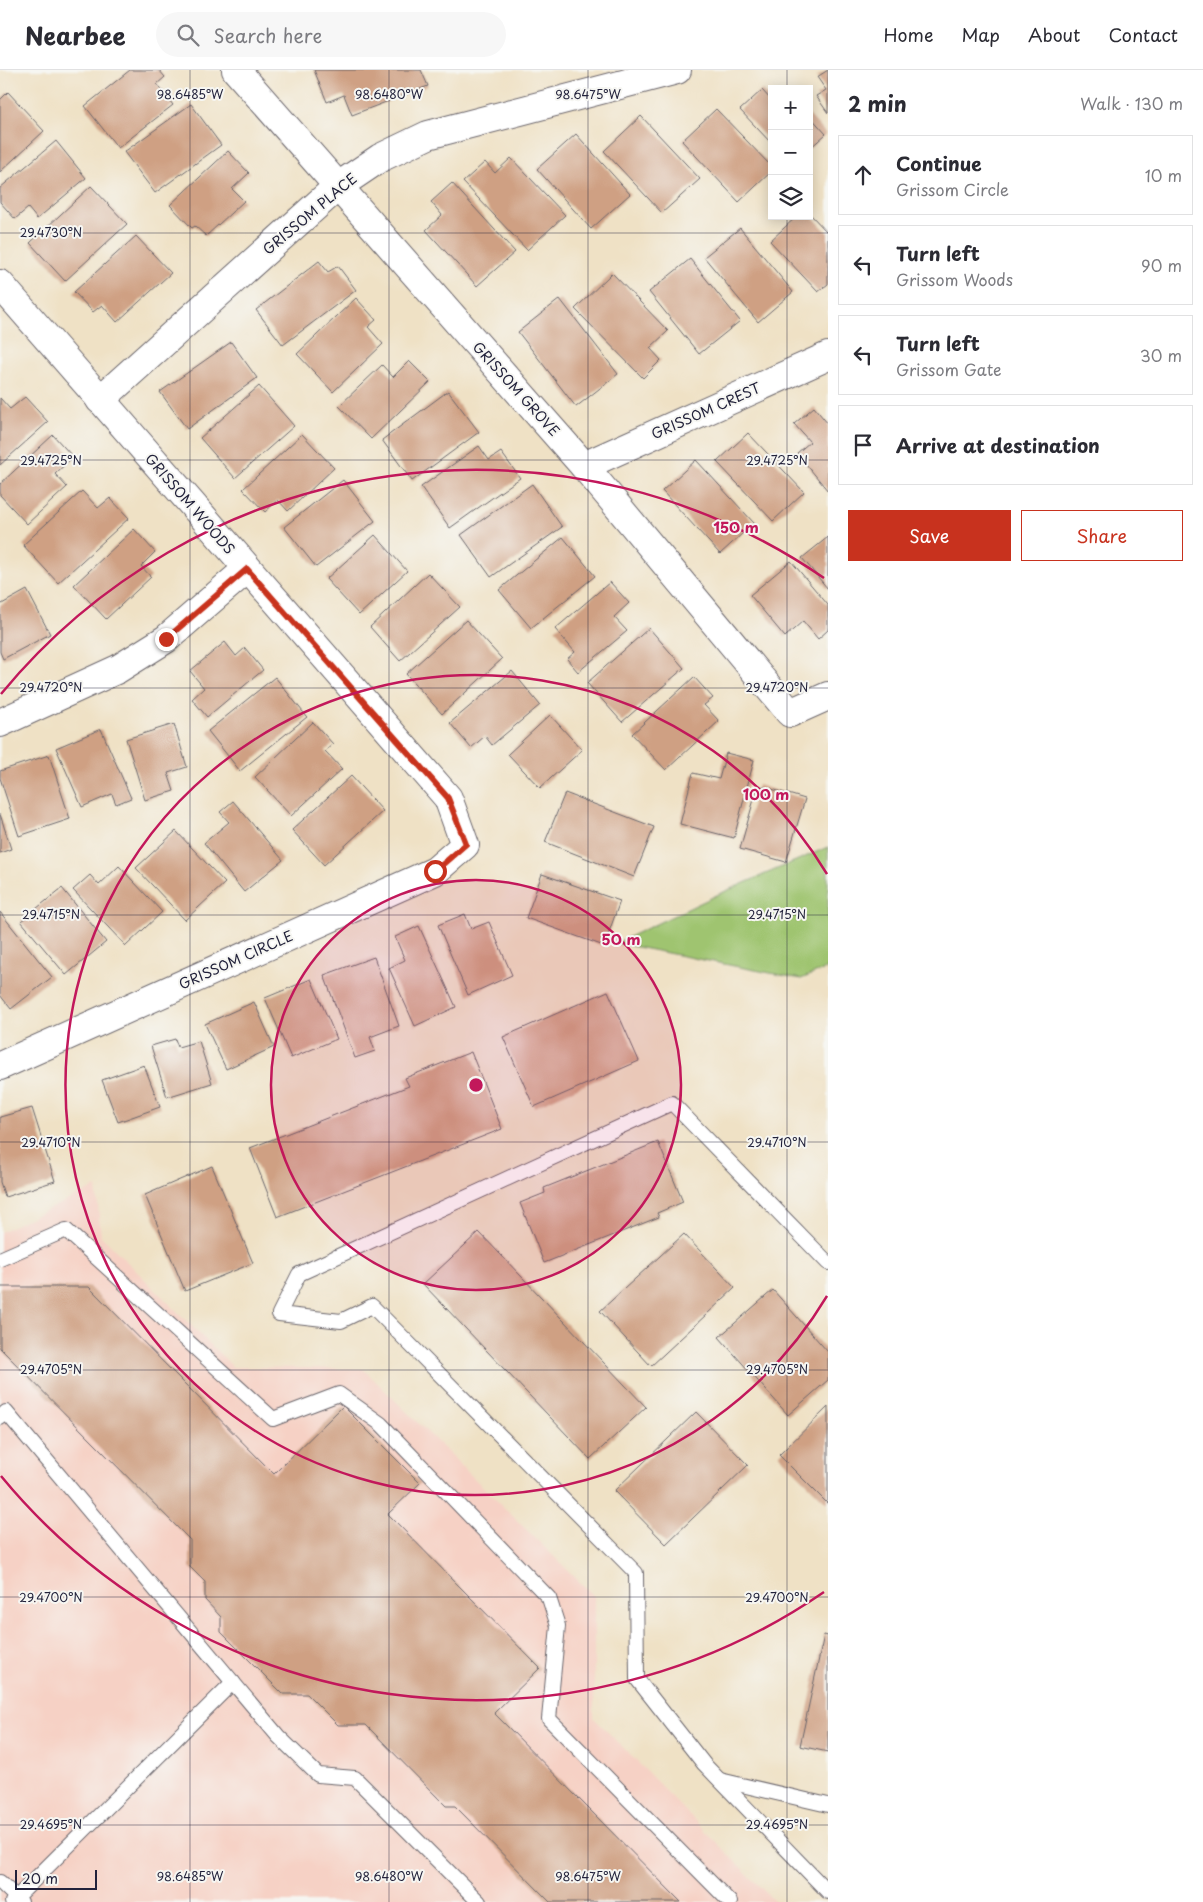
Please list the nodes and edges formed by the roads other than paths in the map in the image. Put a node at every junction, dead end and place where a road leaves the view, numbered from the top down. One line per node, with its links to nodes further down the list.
1 (236, 70): 3 (street, GRISSOM GROVE)
2 (676, 70): 3 (street, GRISSOM PLACE)
3 (337, 187): 6 (street, GRISSOM PLACE); 7 (street, GRISSOM GROVE)
4 (0, 284): 6 (street, GRISSOM WOODS)
5 (828, 356): 7 (street, GRISSOM CREST)
6 (100, 400): 8 (street, GRISSOM WOODS)
7 (584, 466): 9 (street, GRISSOM GROVE)
8 (247, 569): 10 (street); 11 (street, GRISSOM WOODS)
9 (828, 696)
10 (0, 723)
11 (466, 844): 12 (street, GRISSOM CIRCLE)
12 (0, 1066)
13 (0, 1259): 23 (lane)
14 (828, 1263): 17 (lane)
15 (0, 1418): 16 (lane)
16 (233, 1682): 21 (lane); 22 (lane)
17 (719, 1780): 18 (lane); 20 (lane)
18 (828, 1805)
19 (0, 1882): 21 (lane)
20 (828, 1892)
21 (17, 1900)
22 (479, 1902)
23 (730, 1902)

